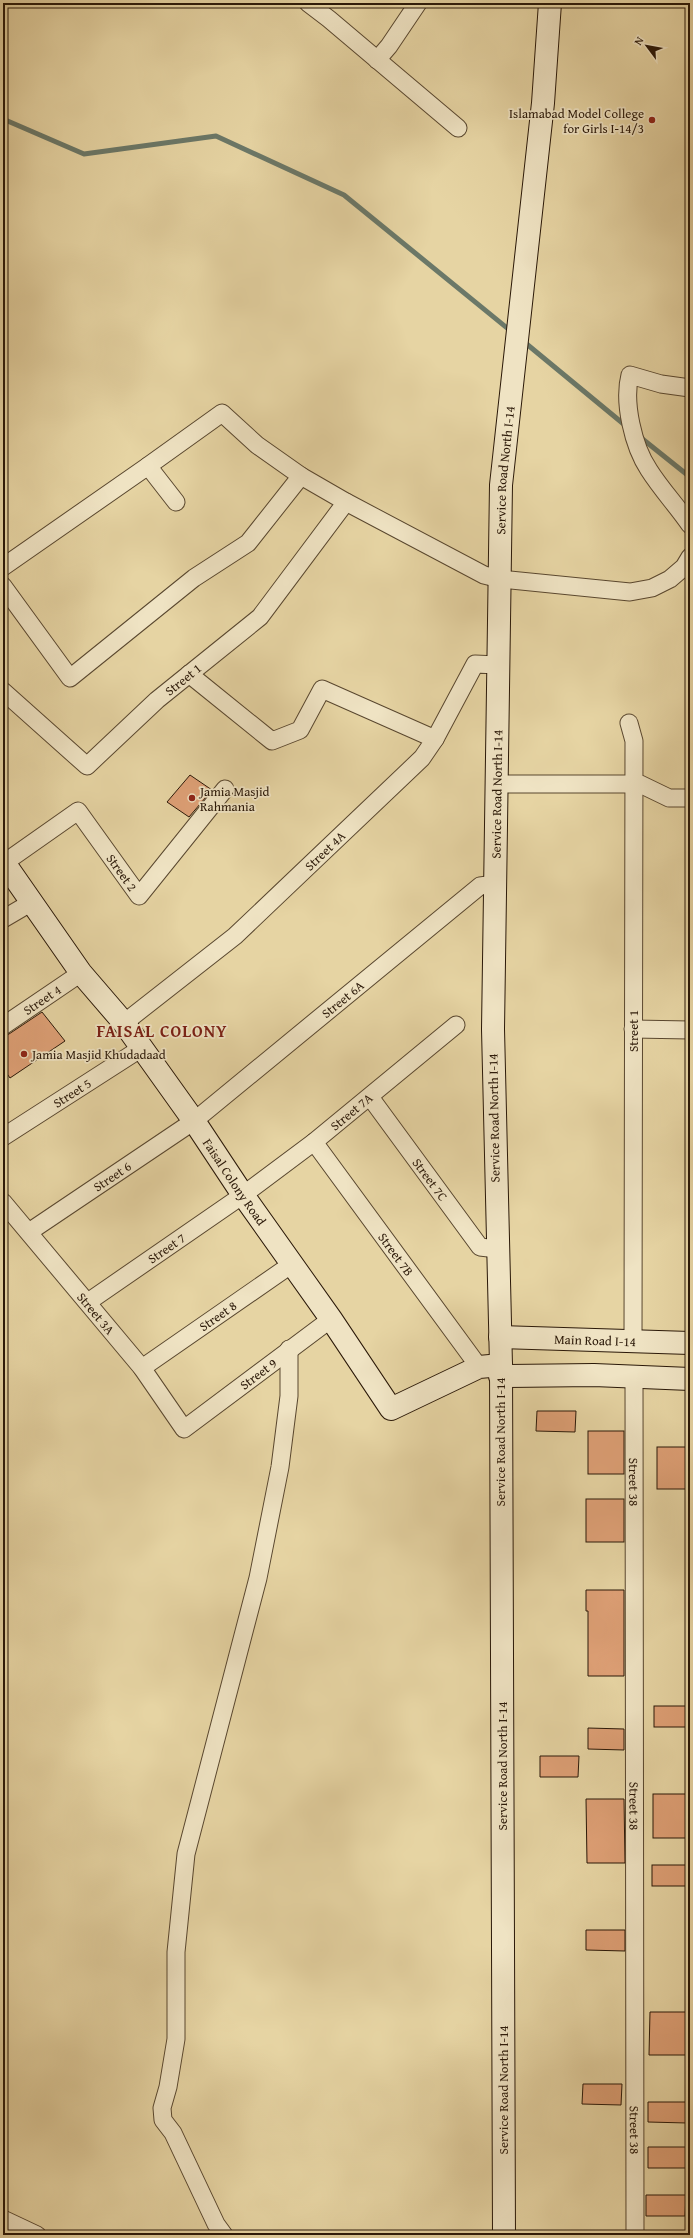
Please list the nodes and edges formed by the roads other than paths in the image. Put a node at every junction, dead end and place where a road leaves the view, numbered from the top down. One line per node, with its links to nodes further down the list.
1 (308, 3): 4 (street)
2 (418, 3): 4 (street)
3 (550, 3): 14 (main road, Service Road North I-14)
4 (377, 60): 5 (street)
5 (458, 128)
6 (690, 388): 11 (street)
7 (148, 466): 8 (street); 9 (street); 13 (street)
8 (301, 476): 10 (street); 15 (street)
9 (176, 502)
10 (346, 502): 14 (street); 17 (street, Street 1)
11 (690, 524)
12 (690, 557): 14 (street)
13 (3, 566)
14 (500, 579): 16 (main road, Service Road North I-14)
15 (3, 586)
16 (498, 665): 20 (street, Street 4A); 21 (main road, Service Road North I-14)
17 (189, 674): 18 (street, Street 1); 20 (street)
18 (3, 691)
19 (629, 723): 22 (street, Street 1)
20 (435, 739): 30 (street, Street 4A)
21 (496, 784): 22 (street); 26 (main road, Service Road North I-14)
22 (633, 785): 24 (street); 33 (street, Street 1)
23 (225, 788): 25 (street, Street 2)
24 (690, 798)
25 (4, 862): 27 (main road, Faisal Colony Road)
26 (495, 884): 37 (street, Street 6A); 43 (main road, Service Road North I-14)
27 (32, 902): 28 (street); 29 (main road, Faisal Colony Road)
28 (3, 919)
29 (81, 973): 30 (main road, Faisal Colony Road); 32 (street, Street 4)
30 (124, 1023): 35 (main road, Faisal Colony Road)
31 (456, 1025): 36 (street, Street 7A)
32 (3, 1026)
33 (634, 1029): 34 (street); 49 (street, Street 1)
34 (690, 1030)
35 (140, 1049): 37 (main road, Faisal Colony Road); 38 (street, Street 5)
36 (370, 1097): 39 (street, Street 7A); 43 (street, Street 7C)
37 (194, 1121): 40 (main road, Faisal Colony Road); 42 (street, Street 6)
38 (3, 1136)
39 (314, 1142): 40 (street, Street 7A); 52 (street, Street 7B)
40 (243, 1195): 44 (main road, Faisal Colony Road); 45 (street, Street 7)
41 (3, 1202): 42 (street, Street 3A)
42 (29, 1232): 45 (street, Street 3A)
43 (497, 1249): 47 (main road, Service Road North I-14)
44 (292, 1264): 46 (main road, Faisal Colony Road); 53 (street, Street 8)
45 (88, 1302): 53 (street, Street 3A)
46 (331, 1319): 51 (street, Street 9); 52 (main road, Faisal Colony Road)
47 (500, 1337): 48 (main road, Main Road I-14); 54 (main road, Service Road North I-14)
48 (595, 1340): 49 (main road, Main Road I-14); 55 (main road)
49 (633, 1341): 50 (main road, Main Road I-14)
50 (690, 1343)
51 (289, 1349): 58 (street, Street 9); 61 (street)
52 (479, 1367): 54 (main road, Faisal Colony Road)
53 (142, 1368): 58 (street, Street 3A)
54 (500, 1371): 55 (main road); 62 (main road, Service Road North I-14)
55 (594, 1375): 56 (main road)
56 (634, 1377): 57 (main road); 63 (street, Street 38)
57 (690, 1379)
58 (184, 1429)
59 (3, 2219): 60 (street)
60 (37, 2235)
61 (224, 2235)
62 (504, 2235)
63 (635, 2235)

